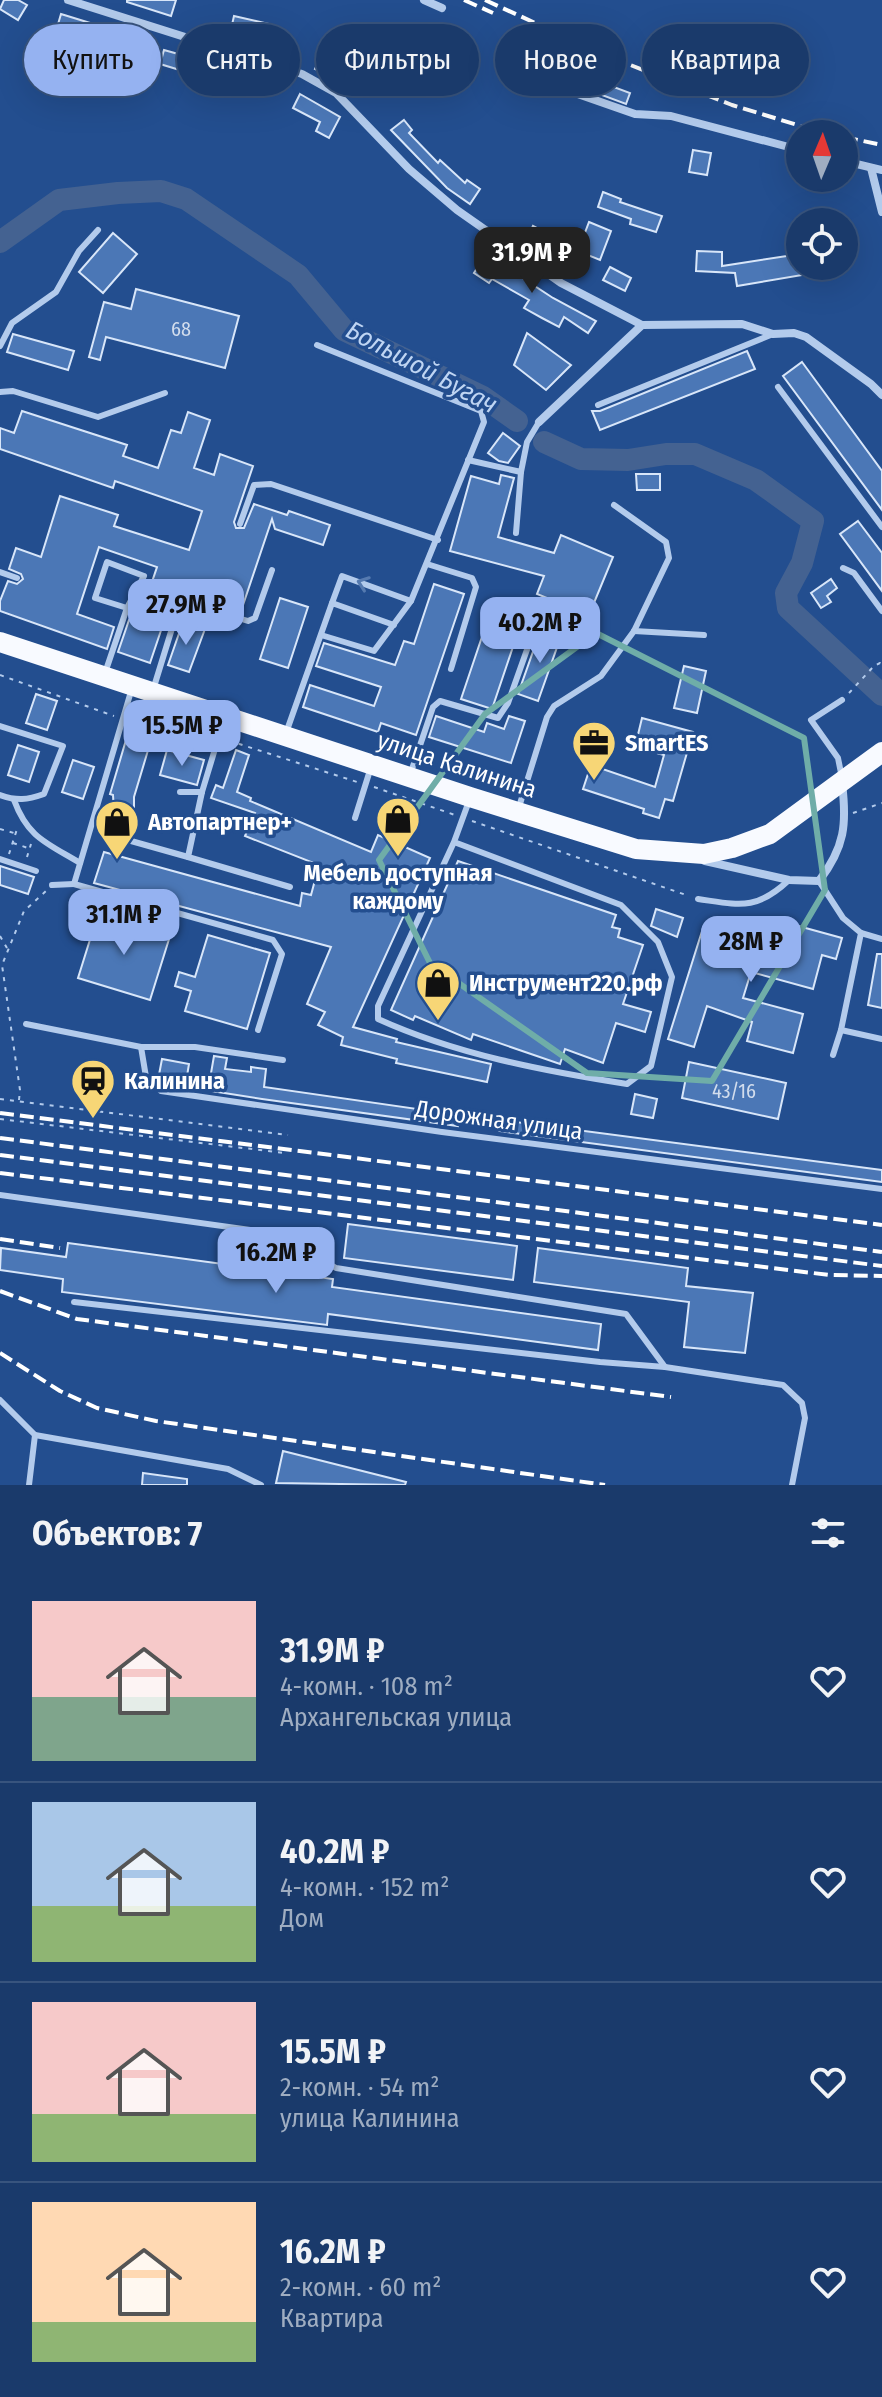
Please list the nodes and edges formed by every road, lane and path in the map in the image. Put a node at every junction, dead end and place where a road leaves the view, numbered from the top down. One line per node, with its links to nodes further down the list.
1 (68, 0): 11 (street)
2 (424, 0): 3 (street)
3 (442, 8)
4 (583, 96): 5 (street)
5 (786, 146)
6 (858, 165): 7 (street)
7 (871, 168): 8 (street); 9 (street)
8 (882, 170)
9 (882, 212)
10 (98, 230): 14 (lane)
11 (642, 325): 12 (street); 20 (street)
12 (773, 334): 18 (street); 19 (lane)
13 (317, 345): 21 (lane)
14 (0, 346)
15 (778, 387): 25 (lane)
16 (0, 392): 17 (lane)
17 (165, 393)
18 (882, 395)
19 (598, 405)
20 (539, 422): 22 (lane)
21 (468, 460): 22 (lane); 27 (lane)
22 (521, 472): 26 (lane)
23 (614, 505): 38 (lane)
24 (240, 524): 27 (lane)
25 (882, 527)
26 (516, 533)
27 (438, 540): 28 (lane)
28 (427, 564): 33 (lane); 44 (lane)
29 (843, 568): 36 (lane)
30 (272, 570): 48 (lane)
31 (0, 572): 32 (lane)
32 (17, 578)
33 (411, 601): 34 (lane, one-way to 34); 37 (lane)
34 (332, 603): 37 (lane); 39 (lane)
35 (127, 608): 35 (lane); 46 (lane)
36 (882, 611)
37 (394, 625): 39 (lane)
38 (634, 631): 40 (lane); 67 (lane)
39 (321, 635): 54 (lane)
40 (704, 635)
41 (0, 642): 46 (main road, улица Калинина)
42 (529, 644): 59 (lane)
43 (882, 664): 49 (path)
44 (451, 669)
45 (0, 675): 52 (path)
46 (103, 676): 47 (main road, улица Калинина)
47 (132, 686): 48 (main road, улица Калинина); 51 (lane)
48 (153, 693): 54 (main road, улица Калинина)
49 (849, 693)
50 (842, 700): 60 (lane)
51 (126, 707): 52 (lane); 57 (path)
52 (123, 719): 82 (lane)
53 (0, 726): 65 (lane)
54 (285, 736): 58 (main road, улица Калинина)
55 (215, 749): 62 (lane)
56 (882, 752): 60 (main road, улица Калинина)
57 (276, 756)
58 (372, 763): 59 (main road, улица Калинина); 70 (lane)
59 (410, 776): 64 (main road, улица Калинина)
60 (842, 783): 68 (street); 79 (main road, улица Калинина)
61 (180, 792): 62 (lane)
62 (202, 792): 80 (lane)
63 (0, 795): 65 (lane)
64 (470, 797): 67 (main road, улица Калинина); 71 (lane)
65 (14, 800): 69 (lane)
66 (882, 803): 68 (path)
67 (517, 813): 79 (main road, улица Калинина)
68 (846, 815): 86 (street)
69 (20, 817): 73 (path); 74 (lane)
70 (355, 818)
71 (463, 818): 76 (lane); 90 (path)
72 (0, 829): 73 (path)
73 (16, 834): 77 (path)
74 (34, 835): 78 (path); 82 (lane)
75 (124, 839): 80 (lane)
76 (454, 842): 76 (lane)
77 (13, 843): 78 (path); 81 (path)
78 (30, 849): 83 (path)
79 (677, 854): 85 (street)
80 (188, 857): 89 (lane)
81 (4, 860): 83 (lane)
82 (80, 863): 87 (lane)
83 (24, 867): 84 (lane)
84 (36, 871)
85 (789, 880): 86 (street); 90 (lane)
86 (819, 881): 91 (lane)
87 (74, 884): 88 (lane); 96 (lane)
88 (52, 885): 94 (path)
89 (290, 887)
90 (698, 899)
91 (861, 933): 93 (lane); 97 (lane)
92 (0, 936): 94 (path)
93 (882, 939)
94 (8, 949): 103 (path)
95 (26, 1024): 99 (lane)
96 (258, 1030)
97 (841, 1030): 98 (lane); 100 (lane)
98 (882, 1039)
99 (141, 1047): 101 (lane); 107 (lane, Дорожная улица)
100 (833, 1055)
101 (283, 1060)
102 (0, 1099): 103 (path)
103 (19, 1101): 105 (path)
104 (0, 1119): 106 (path)
105 (288, 1135)
106 (285, 1153)
107 (882, 1189)
108 (0, 1195): 110 (lane)
109 (74, 1302): 110 (lane)
110 (665, 1367): 115 (lane)
111 (0, 1400): 112 (lane)
112 (35, 1435): 113 (lane); 114 (lane)
113 (29, 1485)
114 (261, 1485)
115 (792, 1485)

